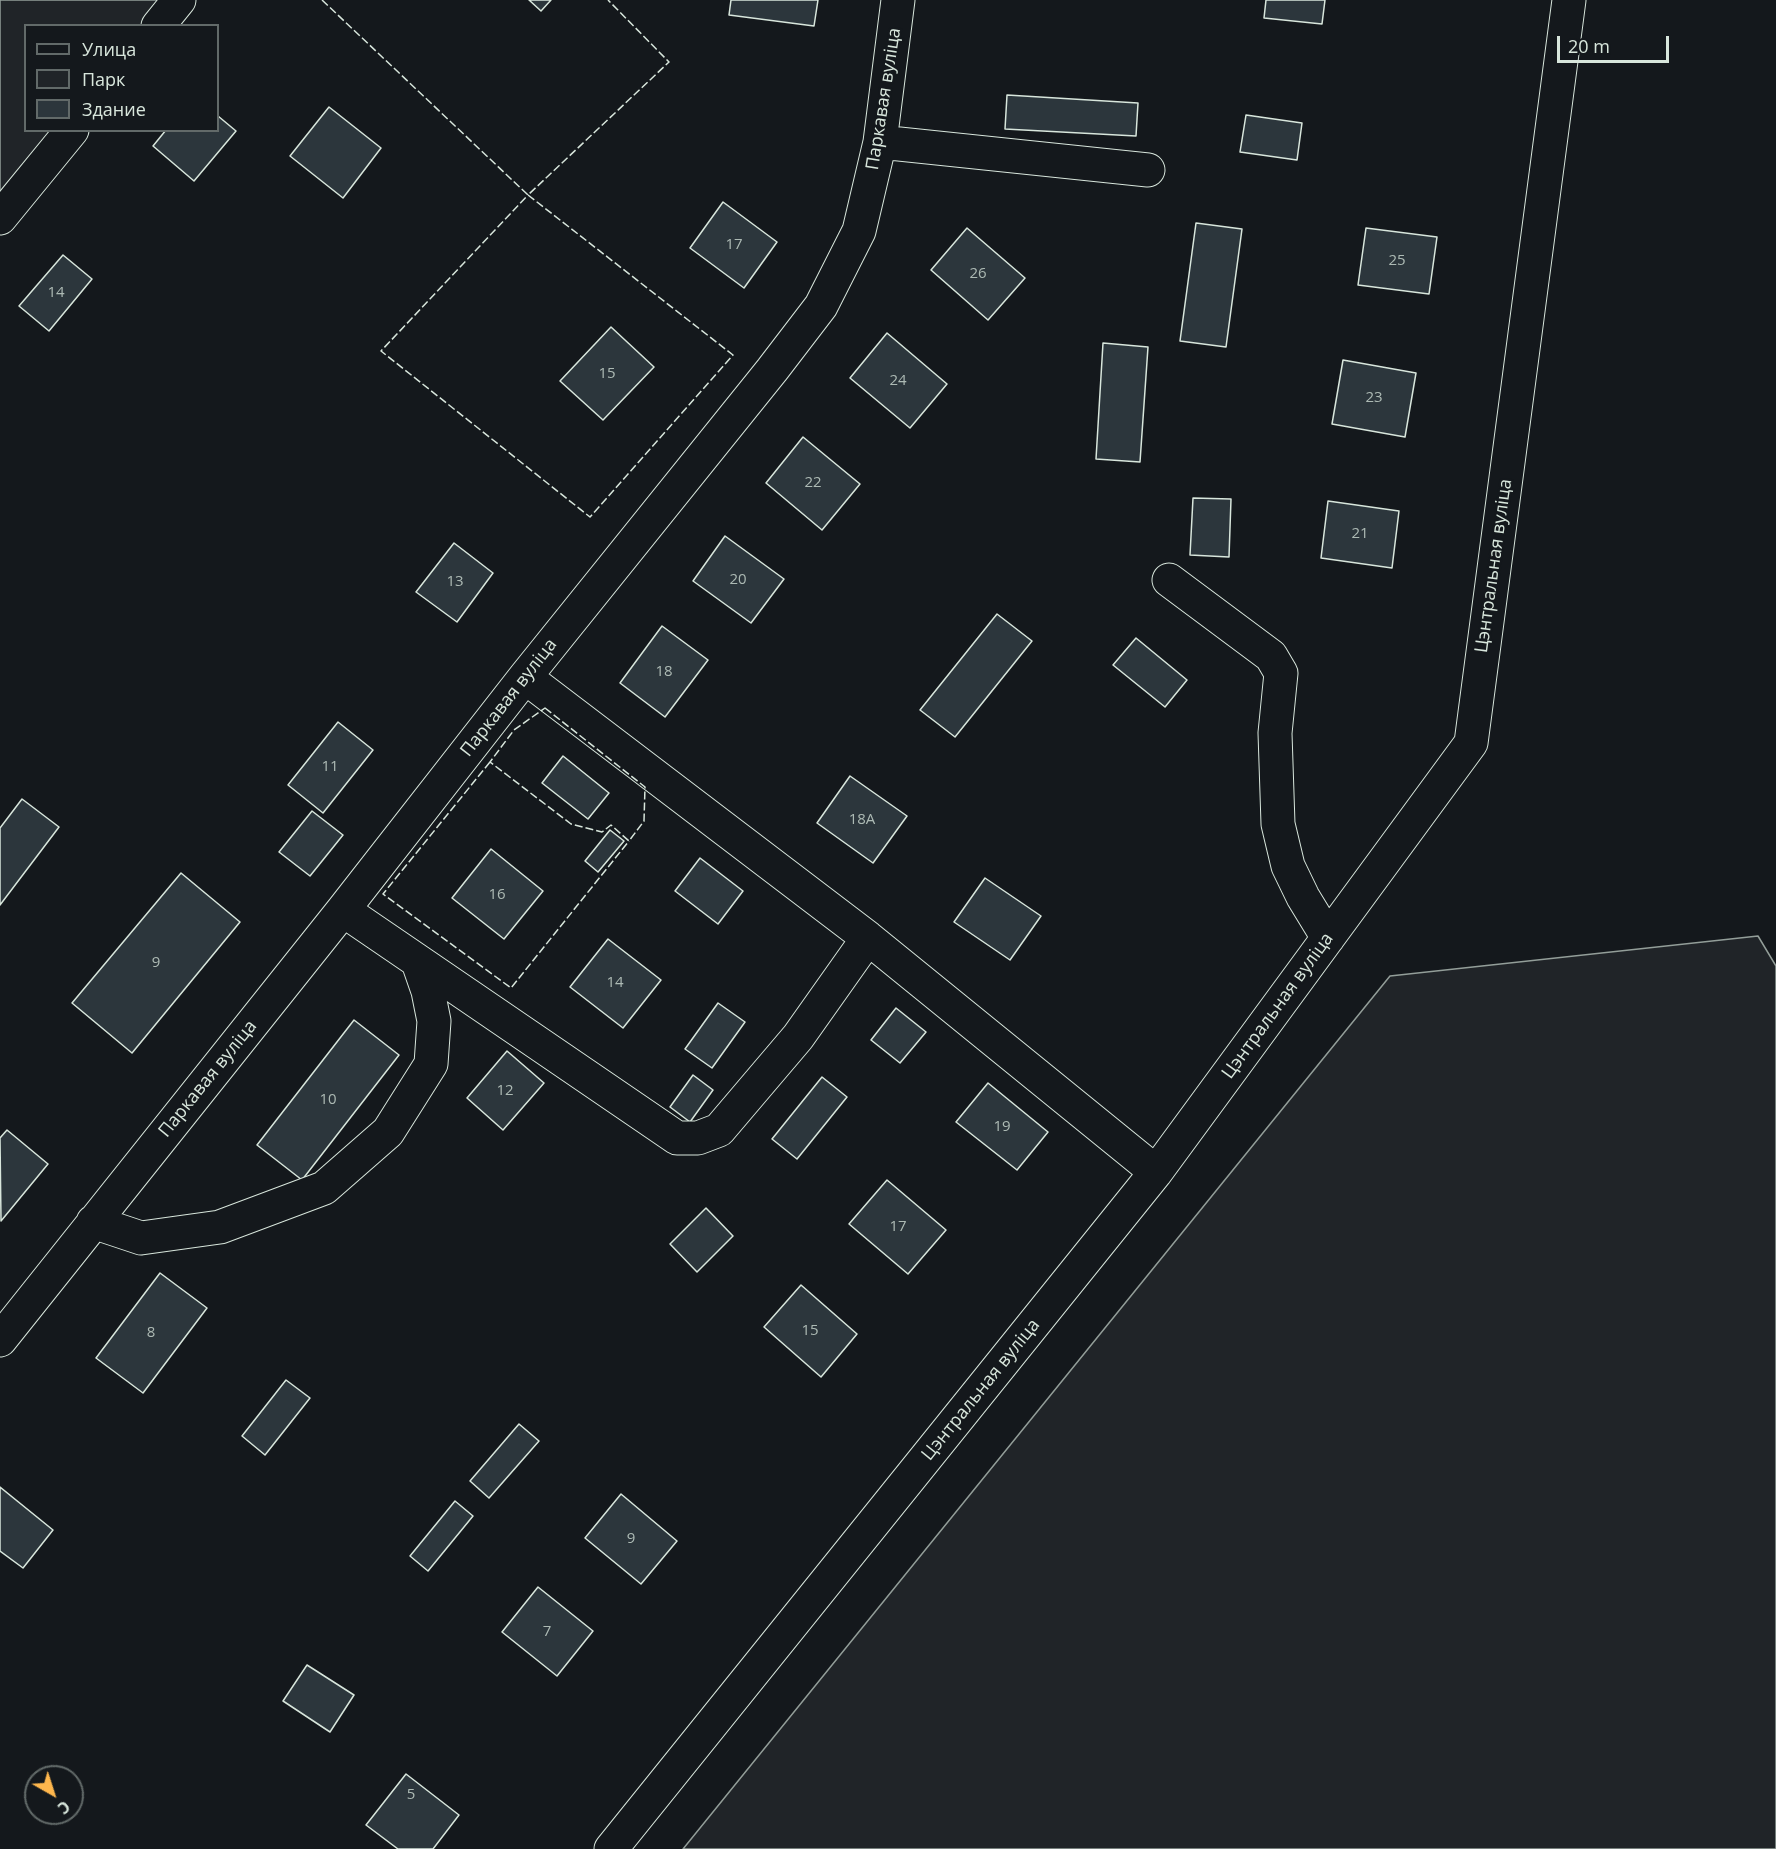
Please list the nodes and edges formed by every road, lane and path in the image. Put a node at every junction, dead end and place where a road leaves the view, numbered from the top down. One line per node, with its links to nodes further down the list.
1 (179, 0): 4 (street)
2 (898, 0): 6 (street, Паркавая вуліца)
3 (1569, 0): 13 (street, Цэнтральная вуліца)
4 (160, 24)
5 (70, 132): 8 (street)
6 (880, 142): 7 (street); 10 (street, Паркавая вуліца)
7 (1148, 170)
8 (0, 218)
9 (1169, 580): 13 (street)
10 (525, 677): 11 (street, Паркавая вуліца); 12 (street)
11 (343, 910): 14 (street); 16 (street, Паркавая вуліца)
12 (868, 938): 14 (street); 15 (street)
13 (1328, 938): 15 (street, Цэнтральная вуліца)
14 (418, 962): 16 (street)
15 (1156, 1172): 18 (street, Цэнтральная вуліца)
16 (93, 1222): 17 (street, Паркавая вуліца)
17 (0, 1340)
18 (611, 1849)

